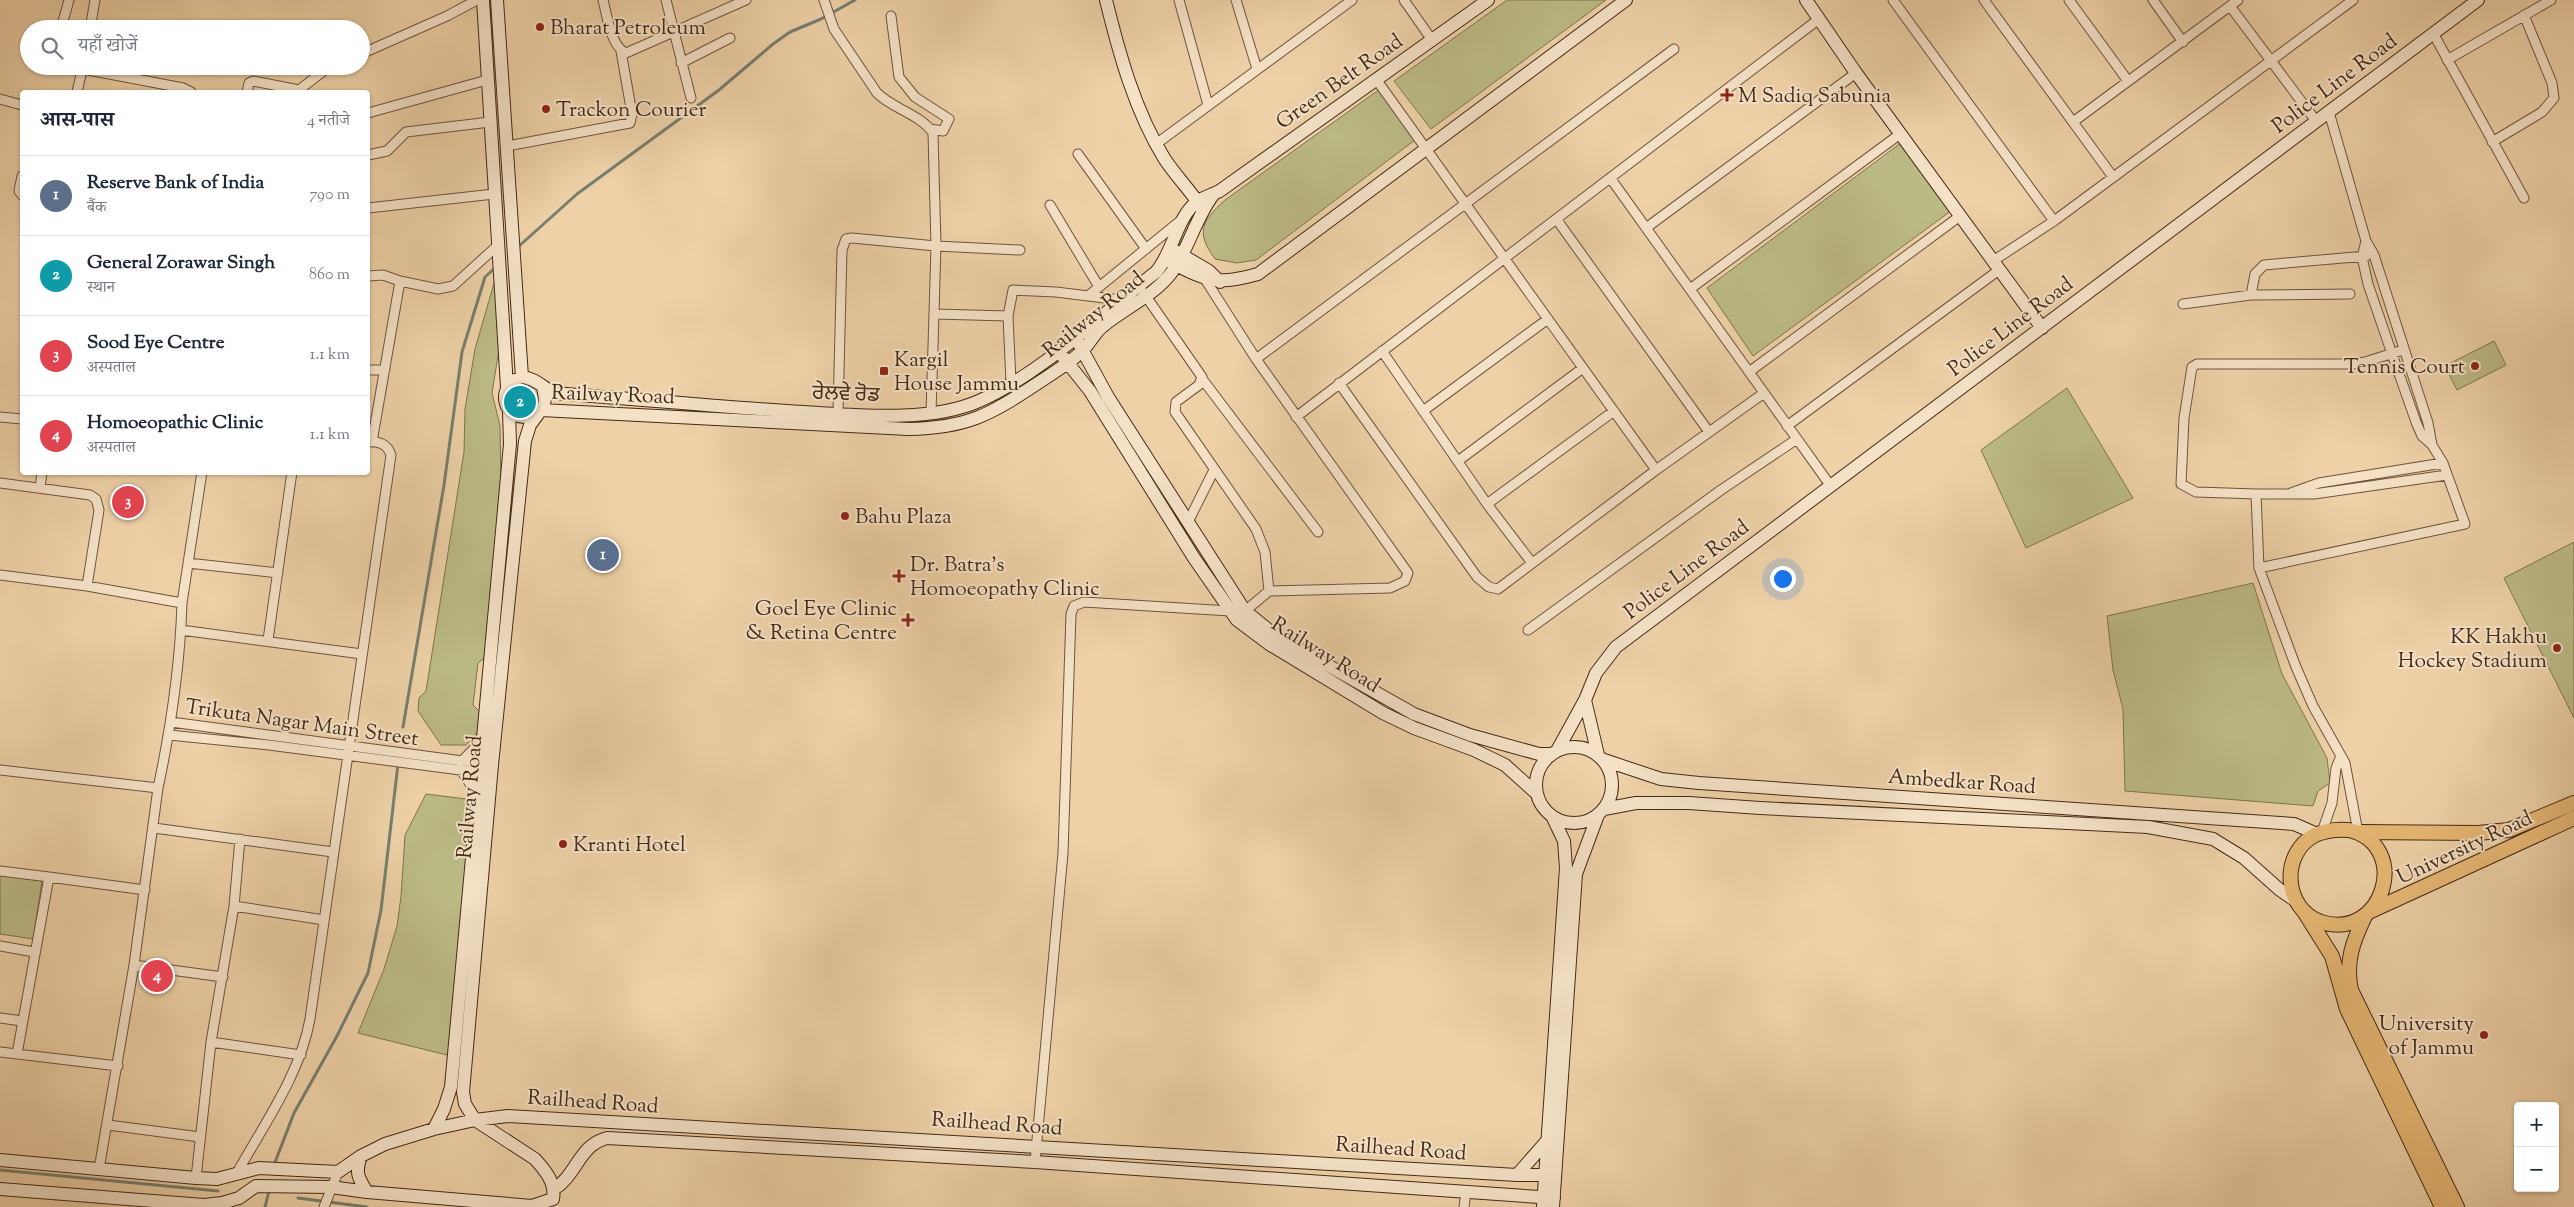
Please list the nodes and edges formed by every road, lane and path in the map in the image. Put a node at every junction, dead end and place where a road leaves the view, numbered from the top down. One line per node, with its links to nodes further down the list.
1 (69, 0): 31 (street)
2 (95, 0): 32 (street)
3 (477, 0): 39 (street)
4 (483, 0): 50 (main road)
5 (497, 0): 70 (main road)
6 (603, 0): 40 (street)
7 (666, 0): 33 (street)
8 (746, 0): 33 (street)
9 (824, 0): 66 (street)
10 (1106, 0): 69 (main road)
11 (1179, 0): 60 (street)
12 (1236, 0): 44 (street)
13 (1352, 0): 26 (street)
14 (1404, 0): 36 (street)
15 (1488, 0): 36 (main road, Green Belt Road)
16 (1626, 0): 71 (main road)
17 (1806, 0): 30 (main road)
18 (1893, 0): 86 (street)
19 (1984, 0): 65 (street)
20 (2069, 0): 51 (street)
21 (2153, 0): 37 (street)
22 (2238, 0): 27 (street)
23 (2353, 0): 41 (street)
24 (2478, 0): 34 (main road, Police Line Road)
25 (2552, 0): 29 (street)
26 (1340, 3): 44 (street)
27 (2230, 6): 37 (street); 41 (street)
28 (891, 16): 66 (street)
29 (2524, 16): 42 (street); 68 (street)
30 (1819, 19): 45 (main road); 75 (street)
31 (63, 20)
32 (92, 20)
33 (673, 33): 40 (street); 43 (street)
34 (2433, 33): 42 (street); 62 (main road, Police Line Road)
35 (730, 38): 43 (street)
36 (1432, 40): 49 (main road, Green Belt Road)
37 (2183, 42): 51 (street)
38 (1674, 49): 79 (street)
39 (370, 50)
40 (621, 51): 70 (street)
41 (2271, 60): 63 (street); 74 (street)
42 (2447, 60): 68 (street)
43 (681, 63): 57 (street)
44 (1257, 69): 60 (street)
45 (1856, 73): 67 (main road); 87 (street)
46 (81, 75): 52 (street)
47 (121, 75): 53 (street)
48 (318, 75): 55 (street)
49 (1376, 79): 71 (street); 77 (main road, Green Belt Road)
50 (487, 80): 61 (street); 64 (main road)
51 (2128, 81): 65 (street)
52 (78, 90)
53 (187, 90)
54 (247, 90): 56 (street)
55 (299, 90)
56 (299, 90)
57 (691, 98)
58 (0, 99): 59 (street)
59 (20, 104)
60 (1208, 105): 69 (street)
61 (370, 112)
62 (2329, 112): 63 (main road, Police Line Road); 88 (street)
63 (2316, 121): 113 (main road, Police Line Road)
64 (490, 122): 73 (street); 76 (main road)
65 (2073, 122): 74 (street)
66 (930, 129): 89 (street)
67 (1900, 134): 83 (main road); 103 (street)
68 (2492, 142): 78 (street)
69 (1156, 144): 81 (main road)
70 (507, 146): 126 (main road)
71 (1427, 150): 79 (street); 101 (main road)
72 (1078, 154): 91 (street)
73 (370, 155)
74 (2113, 177): 86 (street)
75 (1611, 179): 85 (street); 87 (street)
76 (494, 194): 82 (street); 90 (main road)
77 (1213, 195): 81 (main road, Railway Road)
78 (2524, 198)
79 (1465, 204): 96 (street); 120 (street)
80 (1050, 205): 102 (street)
81 (1200, 205): 84 (main road); 95 (main road, Railway Road)
82 (370, 208)
83 (1960, 216): 97 (main road); 125 (street)
84 (1184, 218): 91 (street); 95 (main road)
85 (1557, 220): 96 (street); 143 (street)
86 (2054, 221): 97 (street)
87 (1646, 228): 103 (street)
88 (2366, 241): 93 (street); 94 (street)
89 (936, 246): 92 (street); 110 (street); 138 (street)
90 (498, 249): 100 (street); 130 (main road)
91 (1146, 249): 102 (street)
92 (1020, 250)
93 (2374, 255): 94 (street); 116 (street)
94 (2362, 256): 106 (street); 119 (street)
95 (1174, 257): 99 (main road); 101 (main road); 104 (main road, Railway Road)
96 (1505, 259): 112 (street); 118 (street)
97 (1996, 266): 113 (main road); 142 (street)
98 (370, 276): 100 (street)
99 (1205, 279): 101 (main road); 120 (street)
100 (400, 281): 124 (street)
101 (1220, 282)
102 (1099, 287): 107 (street)
103 (1690, 289): 125 (street)
104 (1142, 290): 108 (main road, ਰੇਲਵੇ ਰੋਡ); 115 (main road, Railway Road); 127 (street)
105 (2350, 294): 106 (street)
106 (2251, 295): 109 (street)
107 (1088, 296): 108 (street); 111 (street)
108 (1121, 300): 114 (main road, ਰੇਲਵੇ ਰੋਡ)
109 (2183, 304)
110 (935, 314): 111 (street); 137 (street)
111 (1008, 316): 128 (street)
112 (1548, 319): 122 (street); 135 (street)
113 (2042, 328): 156 (main road, Police Line Road)
114 (1075, 338): 115 (main road); 117 (main road, ਰੇਲਵੇ ਰੋਡ)
115 (1083, 350): 121 (main road, Railway Road); 161 (main road)
116 (2404, 350): 119 (street); 146 (street)
117 (1059, 351): 121 (main road, Railway Road); 128 (main road, ਰੇਲਵੇ ਰੋਡ)
118 (1382, 351): 129 (street); 135 (street)
119 (2392, 354): 146 (street); 159 (street)
120 (1256, 359): 140 (street)
121 (1067, 364): 134 (main road, Railway Road); 171 (main road, Railway Road)
122 (1583, 368): 136 (street); 147 (street)
123 (370, 370): 124 (street)
124 (385, 370): 145 (street)
125 (1749, 372): 132 (street)
126 (522, 377): 130 (main road); 131 (main road)
127 (1203, 380): 149 (street); 162 (street)
128 (1011, 382): 137 (main road, ਰੇਲਵੇ ਰੋਡ)
129 (1339, 383): 140 (street); 164 (street)
130 (508, 387): 133 (main road)
131 (543, 387): 134 (main road); 138 (main road, ਰੇਲਵੇ ਰੋਡ)
132 (1764, 393): 142 (street); 143 (street)
133 (508, 410): 134 (main road); 180 (main road)
134 (541, 410): 186 (main road, Railway Road)
135 (1423, 411): 147 (street)
136 (1614, 411): 150 (street); 160 (street)
137 (931, 413): 138 (main road, ਰੇਲਵੇ ਰੋਡ)
138 (838, 414)
139 (0, 417): 141 (street)
140 (1296, 417): 169 (street)
141 (20, 419)
142 (1787, 426): 144 (street)
143 (1709, 432): 150 (street)
144 (1797, 439): 156 (street); 174 (street)
145 (370, 441): 176 (street)
146 (2432, 445): 148 (street)
147 (1458, 461): 160 (street)
148 (2443, 463): 154 (street); 158 (street)
149 (1214, 470): 161 (street); 169 (street)
150 (1656, 470): 164 (street)
151 (42, 475): 157 (street)
152 (202, 475): 163 (street, Trikuta Nagar Main Street)
153 (292, 475): 166 (street)
154 (2447, 475): 158 (street); 165 (street)
155 (0, 483): 157 (street)
156 (1830, 485): 177 (main road, Police Line Road)
157 (40, 488): 168 (street)
158 (2290, 493): 159 (street)
159 (2256, 494): 165 (street)
160 (1487, 504): 164 (street)
161 (1188, 522): 172 (main road)
162 (1318, 532)
163 (188, 563): 166 (street); 170 (street, Trikuta Nagar Main Street)
164 (1532, 563)
165 (2260, 568): 183 (street)
166 (278, 573): 175 (street)
167 (0, 575): 168 (street)
168 (87, 586): 170 (street)
169 (1269, 591): 172 (street)
170 (182, 603): 173 (street, Trikuta Nagar Main Street)
171 (1230, 610): 189 (main road, Railway Road); 228 (street)
172 (1245, 611): 182 (main road)
173 (181, 630): 175 (street); 178 (street, Trikuta Nagar Main Street)
174 (1528, 630)
175 (268, 640): 176 (street)
176 (362, 654): 181 (street)
177 (1586, 700): 182 (main road, Police Line Road); 184 (main road)
178 (171, 722): 179 (street); 181 (street, Trikuta Nagar Main Street)
179 (169, 735): 181 (street); 188 (street)
180 (483, 739): 185 (street); 186 (main road)
181 (349, 751): 185 (street, Trikuta Nagar Main Street); 201 (street)
182 (1555, 752): 184 (main road); 189 (main road)
183 (2340, 756): 197 (street); 198 (street)
184 (1601, 757): 192 (main road); 198 (main road, Ambedkar Road)
185 (461, 766): 186 (street, Trikuta Nagar Main Street); 190 (street)
186 (486, 769): 190 (main road); 215 (main road, Railway Road)
187 (0, 773): 188 (street)
188 (158, 788): 196 (street)
189 (1535, 792): 193 (main road)
190 (478, 796): 215 (main road)
191 (2574, 803): 195 (main road, University Road)
192 (1601, 812): 193 (main road); 205 (main road); 237 (main road)
193 (1553, 818): 227 (main road)
194 (2574, 818): 200 (main road, University Road)
195 (2518, 827): 197 (main road, University Road); 200 (main road)
196 (154, 828): 199 (street); 204 (street)
197 (2359, 832): 198 (main road); 208 (main road)
198 (2320, 833): 205 (main road)
199 (240, 839): 201 (street); 206 (street)
200 (2525, 841): 208 (main road, University Road)
201 (333, 852): 209 (street)
202 (0, 871): 203 (street)
203 (49, 877): 204 (street); 211 (street)
204 (145, 890): 212 (street)
205 (2296, 901): 207 (main road)
206 (234, 906): 209 (street); 213 (street)
207 (2305, 913): 208 (main road); 249 (main road)
208 (2368, 913): 250 (main road)
209 (324, 920): 220 (street)
210 (0, 946): 211 (street)
211 (34, 952): 216 (street)
212 (134, 965): 213 (street); 221 (street)
213 (223, 977): 217 (street)
214 (0, 1018): 216 (street)
215 (463, 1019): 222 (main road, Railway Road); 224 (main road)
216 (22, 1021): 219 (street)
217 (211, 1042): 220 (street); 225 (street)
218 (0, 1052): 219 (street)
219 (17, 1054): 221 (street)
220 (301, 1055): 235 (street)
221 (118, 1066): 223 (street)
222 (475, 1120): 224 (main road, Railhead Road); 226 (main road, Railhead Road); 244 (main road)
223 (108, 1125): 225 (street); 233 (street)
224 (434, 1129): 229 (main road, Railhead Road)
225 (200, 1137): 238 (street)
226 (890, 1137): 228 (main road, Railhead Road); 230 (main road)
227 (1545, 1143): 236 (main road); 237 (main road)
228 (1036, 1146): 232 (street); 236 (main road, Railhead Road)
229 (361, 1156): 234 (main road, Railhead Road); 241 (main road)
230 (888, 1156): 232 (main road, Railhead Road); 244 (main road, Railhead Road)
231 (0, 1160): 233 (main road)
232 (1035, 1162): 242 (main road, Railhead Road)
233 (99, 1169): 238 (main road)
234 (338, 1172): 235 (main road); 240 (street)
235 (238, 1173): 238 (main road)
236 (1517, 1175): 237 (main road, Railhead Road)
237 (1550, 1175): 245 (main road)
238 (196, 1178)
239 (0, 1189): 240 (main road)
240 (330, 1191): 241 (main road); 246 (street)
241 (367, 1192): 244 (main road)
242 (1466, 1192): 243 (main road, Railhead Road); 247 (street)
243 (1519, 1196): 245 (main road, Railhead Road); 248 (main road)
244 (554, 1198)
245 (1548, 1202)
246 (324, 1207)
247 (1464, 1207)
248 (1531, 1207)
249 (2442, 1207)
250 (2457, 1207)

